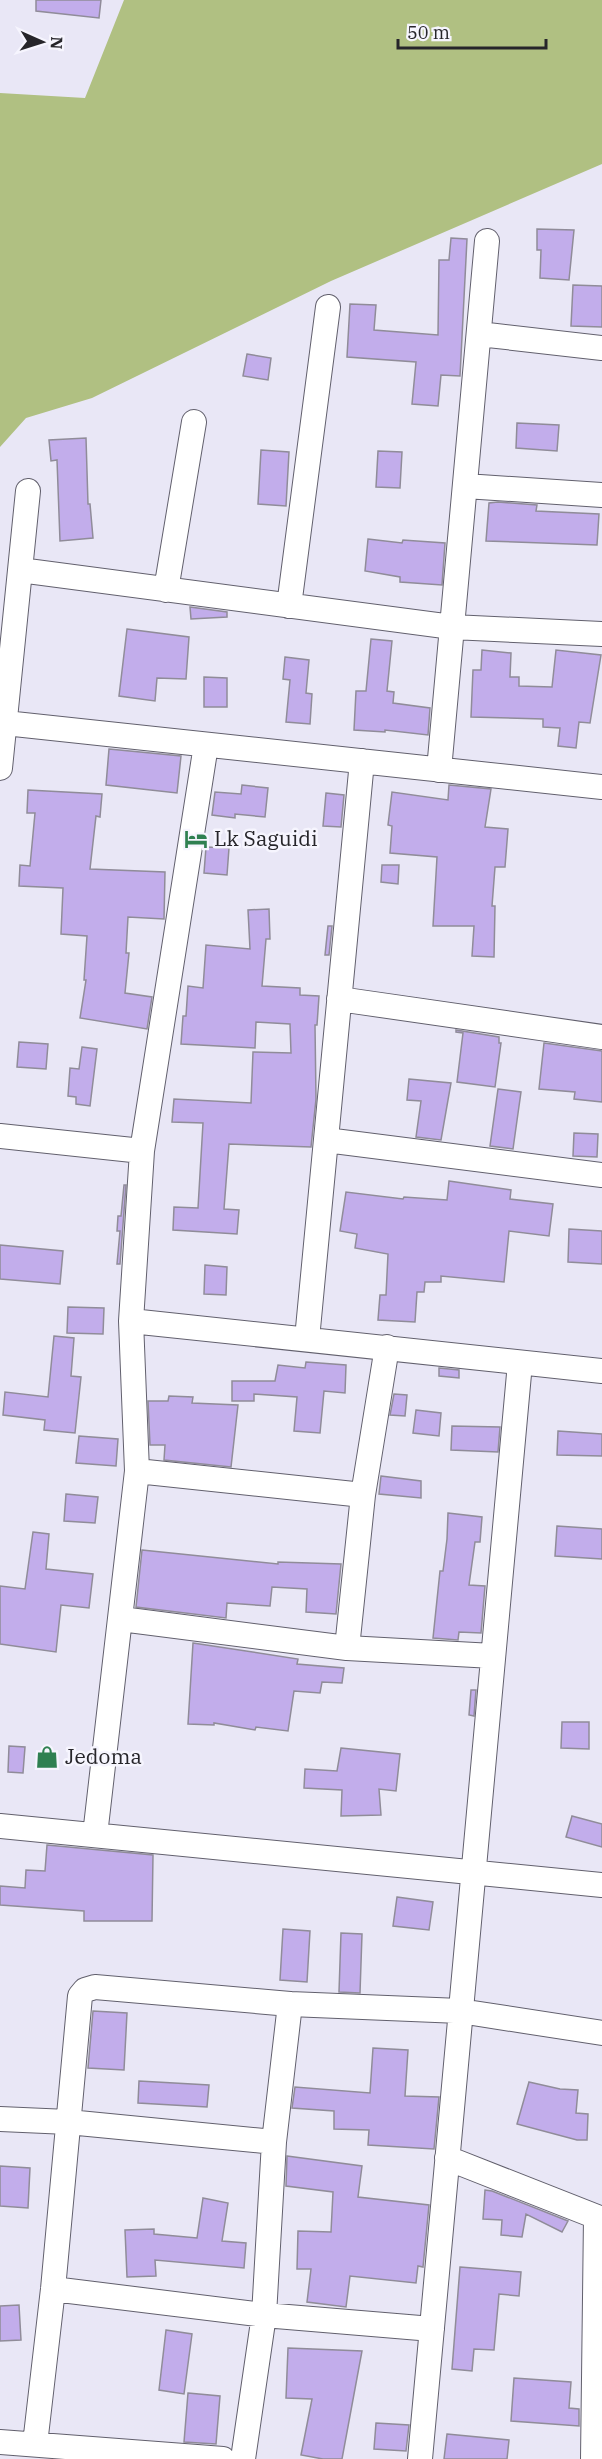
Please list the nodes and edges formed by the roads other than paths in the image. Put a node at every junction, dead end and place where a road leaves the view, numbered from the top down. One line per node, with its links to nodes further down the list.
1 (487, 241): 3 (street)
2 (328, 308): 11 (street)
3 (478, 334): 4 (street); 6 (street)
4 (602, 348)
5 (194, 422): 10 (street)
6 (465, 486): 8 (street); 12 (street)
7 (28, 491): 9 (street)
8 (602, 495)
9 (20, 570): 10 (street); 14 (street)
10 (166, 590): 11 (street)
11 (289, 606): 12 (street)
12 (452, 627): 13 (street); 18 (street)
13 (602, 634)
14 (4, 723): 15 (street); 17 (street)
15 (206, 745): 16 (street); 24 (street)
16 (362, 761): 18 (street); 20 (street)
17 (0, 768)
18 (439, 770): 19 (street)
19 (602, 787)
20 (339, 999): 21 (street); 23 (street)
21 (602, 1037)
22 (0, 1136): 24 (street)
23 (326, 1140): 25 (street); 27 (street)
24 (142, 1151): 26 (street)
25 (602, 1175)
26 (131, 1321): 27 (street); 31 (street)
27 (307, 1339): 28 (street)
28 (387, 1347): 29 (street); 32 (street)
29 (520, 1363): 30 (street); 35 (street)
30 (602, 1371)
31 (137, 1471): 32 (street); 33 (street)
32 (363, 1495): 34 (street)
33 (121, 1619): 34 (street); 37 (street)
34 (347, 1648): 35 (street)
35 (493, 1656): 38 (street)
36 (0, 1826): 37 (street)
37 (95, 1834): 38 (street)
38 (473, 1872): 39 (street); 41 (street)
39 (602, 1885)
40 (290, 2004): 41 (street); 44 (street); 45 (street)
41 (460, 2011): 42 (street); 46 (street)
42 (602, 2033)
43 (0, 2119): 44 (street)
44 (68, 2122): 45 (street); 48 (street)
45 (274, 2142): 49 (street)
46 (447, 2157): 47 (street); 50 (street)
47 (599, 2218): 56 (street)
48 (52, 2289): 49 (street); 52 (street)
49 (264, 2315): 50 (street); 54 (street)
50 (432, 2329): 55 (street)
51 (0, 2442): 52 (street)
52 (35, 2444): 53 (street)
53 (223, 2459)
54 (243, 2459)
55 (420, 2459)
56 (592, 2459)

